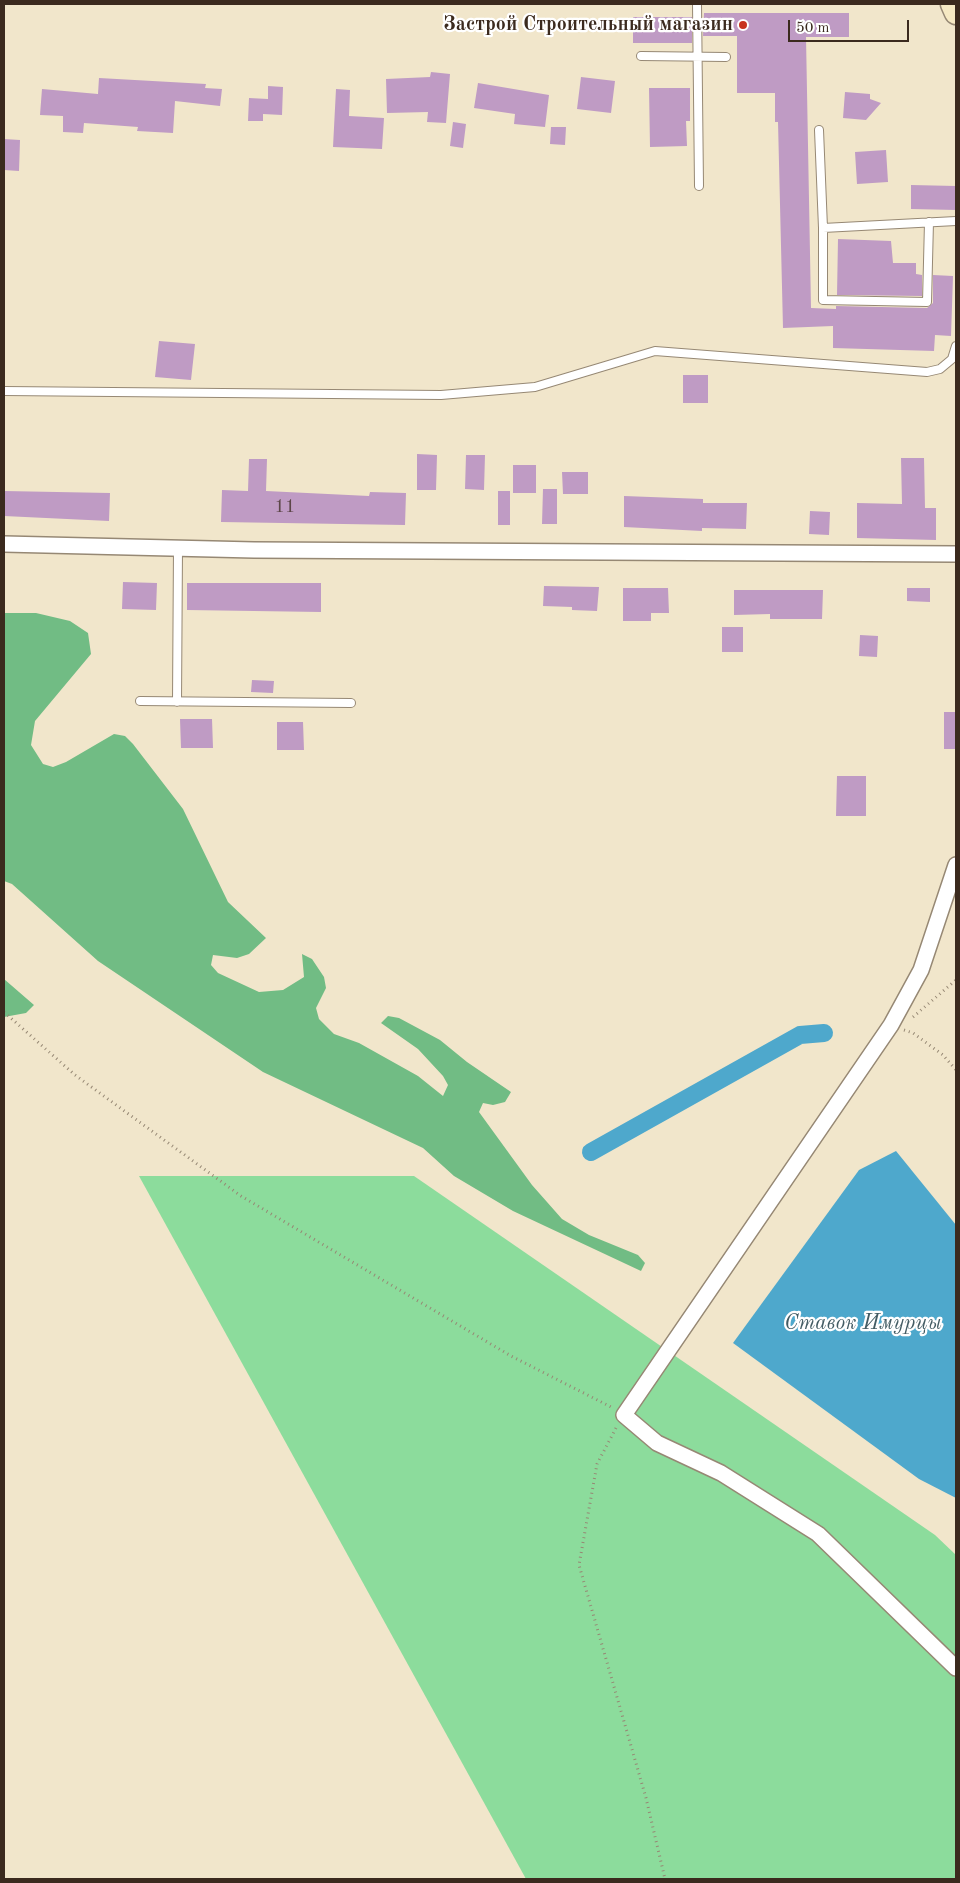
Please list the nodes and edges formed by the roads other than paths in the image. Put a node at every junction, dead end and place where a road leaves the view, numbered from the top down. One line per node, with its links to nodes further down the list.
1 (697, 4): 7 (lane)
2 (952, 4): 3 (main road)
3 (956, 13)
4 (641, 56): 5 (lane)
5 (726, 57)
6 (819, 130): 10 (lane)
7 (699, 186)
8 (956, 220): 9 (lane)
9 (929, 222): 10 (lane); 10 (lane)
10 (823, 228)
11 (956, 346): 12 (lane)
12 (4, 391)
13 (4, 544): 14 (street)
14 (178, 548): 15 (street); 17 (lane)
15 (956, 554)
16 (140, 701): 17 (lane)
17 (177, 702): 18 (lane)
18 (351, 703)
19 (956, 865): 20 (street)
20 (956, 1668)

